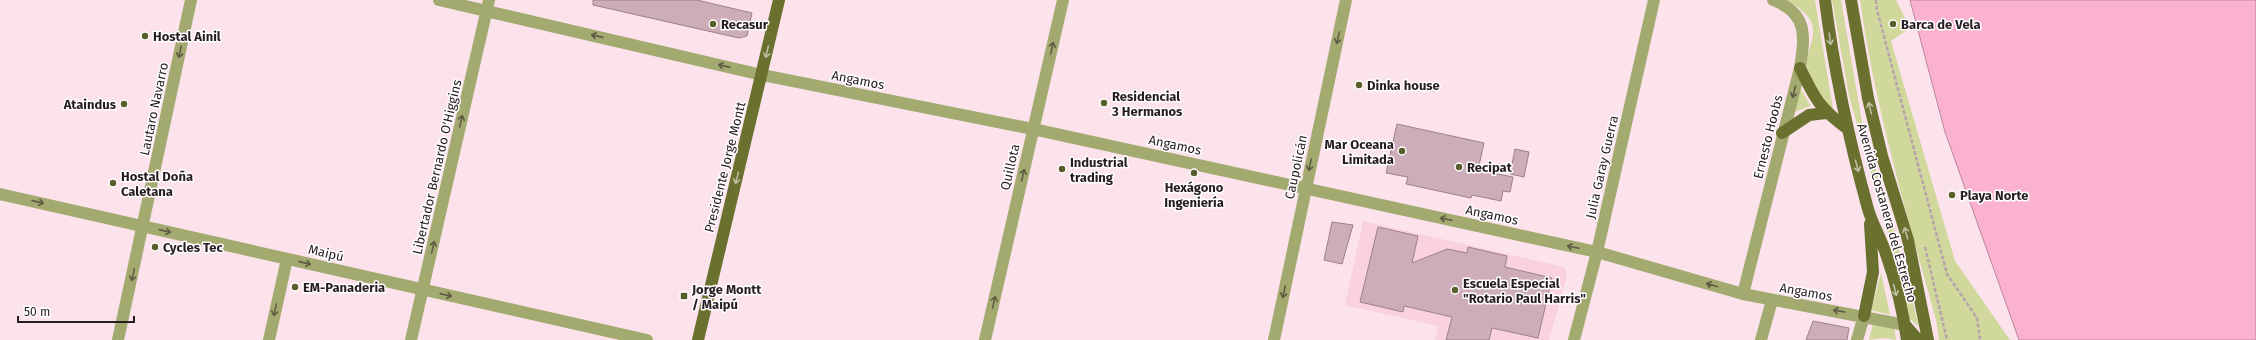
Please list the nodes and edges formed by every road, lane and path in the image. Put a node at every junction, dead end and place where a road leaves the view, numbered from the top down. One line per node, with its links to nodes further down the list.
1 (191, 0): 21 (street, Lautaro Navarro, one-way to 21)
2 (439, 0): 11 (street, Angamos)
3 (779, 0): 13 (main road, Presidente Jorge Montt, one-way to 13)
4 (1063, 0): 15 (street, Quillota, one-way to 4)
5 (1346, 0): 18 (street, Caupolicán, one-way to 18)
6 (1654, 0): 23 (street, Julia Garay Guerra)
7 (1773, 0): 12 (street, Ernesto Hoobs)
8 (1825, 0): 16 (main road, Avenida Costanera del Estrecho, one-way to 16)
9 (1851, 0): 42 (main road, Avenida Costanera del Estrecho, one-way to 9)
10 (1876, 0): 44 (path)
11 (488, 5): 13 (street, Angamos, one-way to 11); 25 (street, Libertador Bernardo O'Higgins, one-way to 11)
12 (1800, 68): 14 (main road); 17 (street, Ernesto Hoobs, one-way to 17)
13 (762, 75): 15 (street, Angamos); 34 (main road, Presidente Jorge Montt, one-way to 34)
14 (1826, 113): 16 (main road); 17 (main road)
15 (1033, 129): 18 (street, Angamos); 35 (street, Quillota, one-way to 15)
16 (1848, 129): 20 (main road, Avenida Costanera del Estrecho, one-way to 20)
17 (1782, 133): 26 (street, Ernesto Hoobs)
18 (1305, 188): 23 (street, Angamos, one-way to 18); 36 (street, Caupolicán, one-way to 36)
19 (0, 194): 21 (street, Maipú, one-way to 21)
20 (1869, 211): 28 (main road); 29 (main road, Avenida Costanera del Estrecho, one-way to 29)
21 (143, 226): 24 (street, Maipú, one-way to 24); 30 (street, Lautaro Navarro, one-way to 30)
22 (1924, 246): 43 (path)
23 (1597, 252): 26 (street, Angamos, one-way to 23); 37 (street, Julia Garay Guerra)
24 (287, 259): 25 (street, Maipú, one-way to 25); 31 (street, one-way to 31)
25 (423, 289): 32 (street, Libertador Bernardo O'Higgins); 33 (street, Maipú, one-way to 33)
26 (1743, 294): 27 (street, Angamos)
27 (1772, 300): 28 (street, Angamos, one-way to 27); 38 (street)
28 (1864, 316): 29 (street, Angamos); 39 (street)
29 (1905, 325): 40 (main road, Avenida Costanera del Estrecho); 41 (main road)
30 (118, 340)
31 (269, 340)
32 (411, 340)
33 (647, 340)
34 (698, 340)
35 (985, 340)
36 (1274, 340)
37 (1574, 340)
38 (1761, 340)
39 (1857, 340)
40 (1907, 340)
41 (1918, 340)
42 (1928, 340)
43 (1948, 340)
44 (1980, 340)

